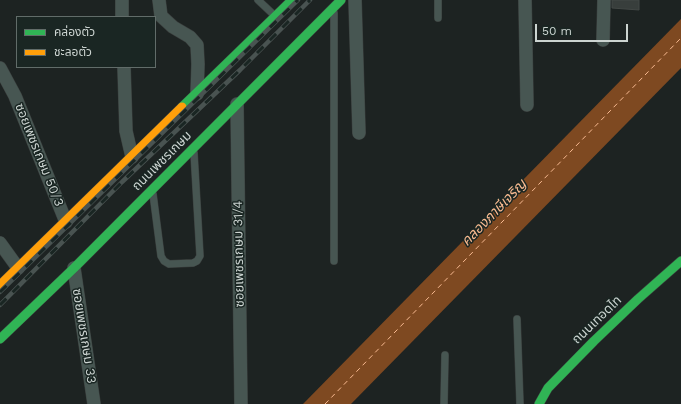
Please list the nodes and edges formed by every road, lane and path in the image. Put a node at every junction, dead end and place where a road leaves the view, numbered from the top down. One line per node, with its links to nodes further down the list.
1 (122, 0): 10 (street)
2 (159, 0): 16 (street)
3 (258, 0): 11 (lane)
4 (292, 0): 11 (main road, ถนนเพชรเกษม)
5 (355, 0): 19 (street)
6 (438, 0): 12 (lane)
7 (525, 0): 18 (street)
8 (604, 0): 13 (street)
9 (338, 3): 17 (main road, ถนนเพชรเกษม); 25 (lane)
10 (122, 16)
11 (276, 17): 16 (main road, ถนนเพชรเกษม)
12 (438, 18)
13 (603, 40)
14 (0, 68): 23 (street, ซอยเพชรเกษม 50/3)
15 (124, 68): 21 (street)
16 (196, 94): 21 (main road, ถนนเพชรเกษม)
17 (237, 104): 20 (main road, ถนนเพชรเกษม); 34 (street, ซอยเพชรเกษม 31/4)
18 (526, 105)
19 (359, 133)
20 (194, 147): 22 (main road, ถนนเพชรเกษม); 22 (lane)
21 (132, 157): 23 (main road, ถนนเพชรเกษม)
22 (152, 189): 28 (main road, ถนนเพชรเกษม)
23 (66, 222): 27 (main road, ถนนเพชรเกษม)
24 (0, 242): 27 (street)
25 (334, 261)
26 (681, 261): 37 (main road, ถนนเทอดไท)
27 (18, 268): 29 (main road, ถนนเพชรเกษม)
28 (74, 268): 31 (main road, ถนนเพชรเกษม); 33 (street, ซอยเพชรเกษม 33)
29 (0, 285)
30 (517, 319): 36 (lane)
31 (0, 339)
32 (445, 355): 35 (lane)
33 (94, 404)
34 (241, 404)
35 (444, 404)
36 (520, 404)
37 (539, 404)

